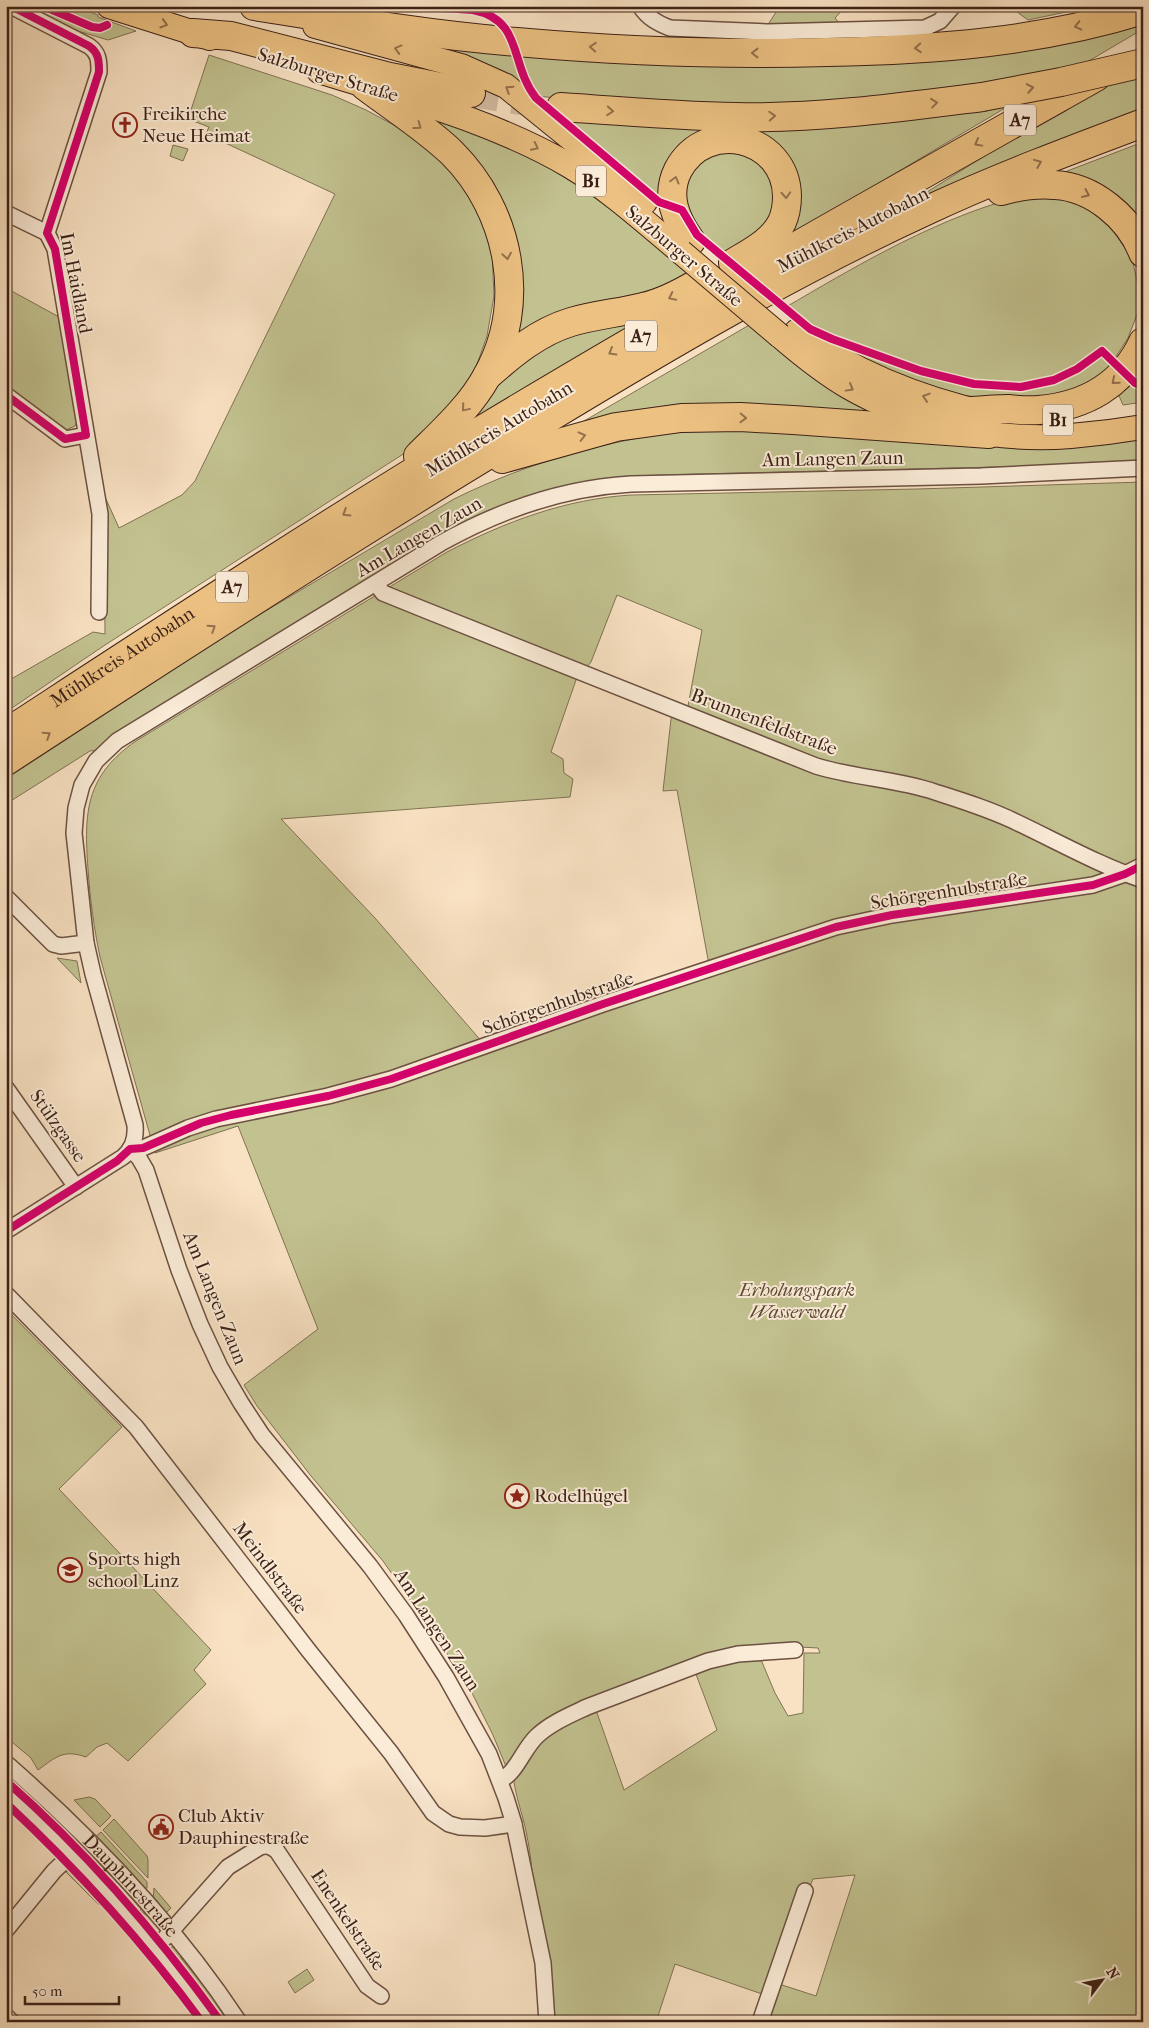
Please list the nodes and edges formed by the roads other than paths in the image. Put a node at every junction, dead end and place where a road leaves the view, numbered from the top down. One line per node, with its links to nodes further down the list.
1 (11, 6): 16 (street, Im Haidland)
2 (110, 6): 8 (main road, Salzburger Straße / B1, one-way to 8)
3 (241, 6): 17 (main road, Salzburger Straße / B1, one-way to 3)
4 (254, 6): 7 (highway, one-way to 4)
5 (640, 6): 6 (street)
6 (953, 6)
7 (1143, 10)
8 (193, 33): 11 (main road, Salzburger Straße / B1); 12 (highway)
9 (1143, 51): 30 (highway, Mühlkreis Autobahn / A7, one-way to 30)
10 (1143, 63): 13 (highway, one-way to 10, bridge)
11 (365, 86): 17 (main road, Salzburger Straße / B1, one-way to 17); 21 (highway, one-way to 21)
12 (471, 93)
13 (561, 107)
14 (1143, 123): 31 (highway, Mühlkreis Autobahn / A7, one-way to 14)
15 (6, 213): 16 (street)
16 (47, 234): 27 (street, Im Haidland)
17 (689, 246): 19 (main road, Salzburger Straße / B1, bridge); 21 (highway, one-way to 21)
18 (1143, 253): 28 (highway, one-way to 18)
19 (787, 333): 23 (main road, Salzburger Straße / B1, one-way to 19); 26 (main road, Salzburger Straße / B1, one-way to 26)
20 (1143, 342): 23 (highway, one-way to 23)
21 (487, 376): 30 (highway, one-way to 30)
22 (6, 395): 27 (street)
23 (973, 411): 24 (main road, Salzburger Straße / B1)
24 (1143, 413)
25 (1143, 427): 26 (main road, Salzburger Straße / B1)
26 (989, 434): 28 (highway, one-way to 26)
27 (86, 435): 33 (street, Im Haidland)
28 (502, 459): 31 (highway)
29 (1143, 468): 32 (street, Am Langen Zaun)
30 (388, 488): 34 (highway, Mühlkreis Autobahn / A7, one-way to 34)
31 (411, 502): 35 (highway, Mühlkreis Autobahn / A7, one-way to 31)
32 (380, 588): 37 (street, Brunnenfeldstraße); 40 (street, Am Langen Zaun)
33 (99, 612)
34 (6, 733)
35 (6, 762)
36 (1143, 865): 37 (street, Schörgenhubstraße)
37 (1124, 874): 38 (street, Brunnenfeldstraße); 42 (street, Schörgenhubstraße)
38 (1143, 880)
39 (6, 897): 40 (street)
40 (86, 943): 42 (street, Am Langen Zaun)
41 (6, 1088): 43 (street, Stülzgasse)
42 (130, 1149): 43 (street, Schörgenhubstraße); 48 (street, Am Langen Zaun)
43 (76, 1187): 44 (street, Schörgenhubstraße)
44 (6, 1231)
45 (6, 1294): 50 (street, Meindlstraße)
46 (795, 1650): 48 (street)
47 (6, 1763): 54 (street, Dauphinestraße)
48 (500, 1780): 50 (street, Am Langen Zaun)
49 (6, 1792): 51 (main road, Dauphinestraße)
50 (514, 1824): 61 (street, Am Langen Zaun)
51 (71, 1855): 53 (street); 55 (main road, Dauphinestraße)
52 (805, 1891): 62 (street)
53 (6, 1930)
54 (171, 1932): 55 (street, Enenkelstraße); 56 (street, Enenkelstraße); 60 (street, Dauphinestraße)
55 (155, 1948): 59 (main road, Dauphinestraße)
56 (381, 1996)
57 (6, 2016): 58 (street)
58 (12, 2022)
59 (211, 2022)
60 (239, 2022)
61 (547, 2022)
62 (760, 2022)

